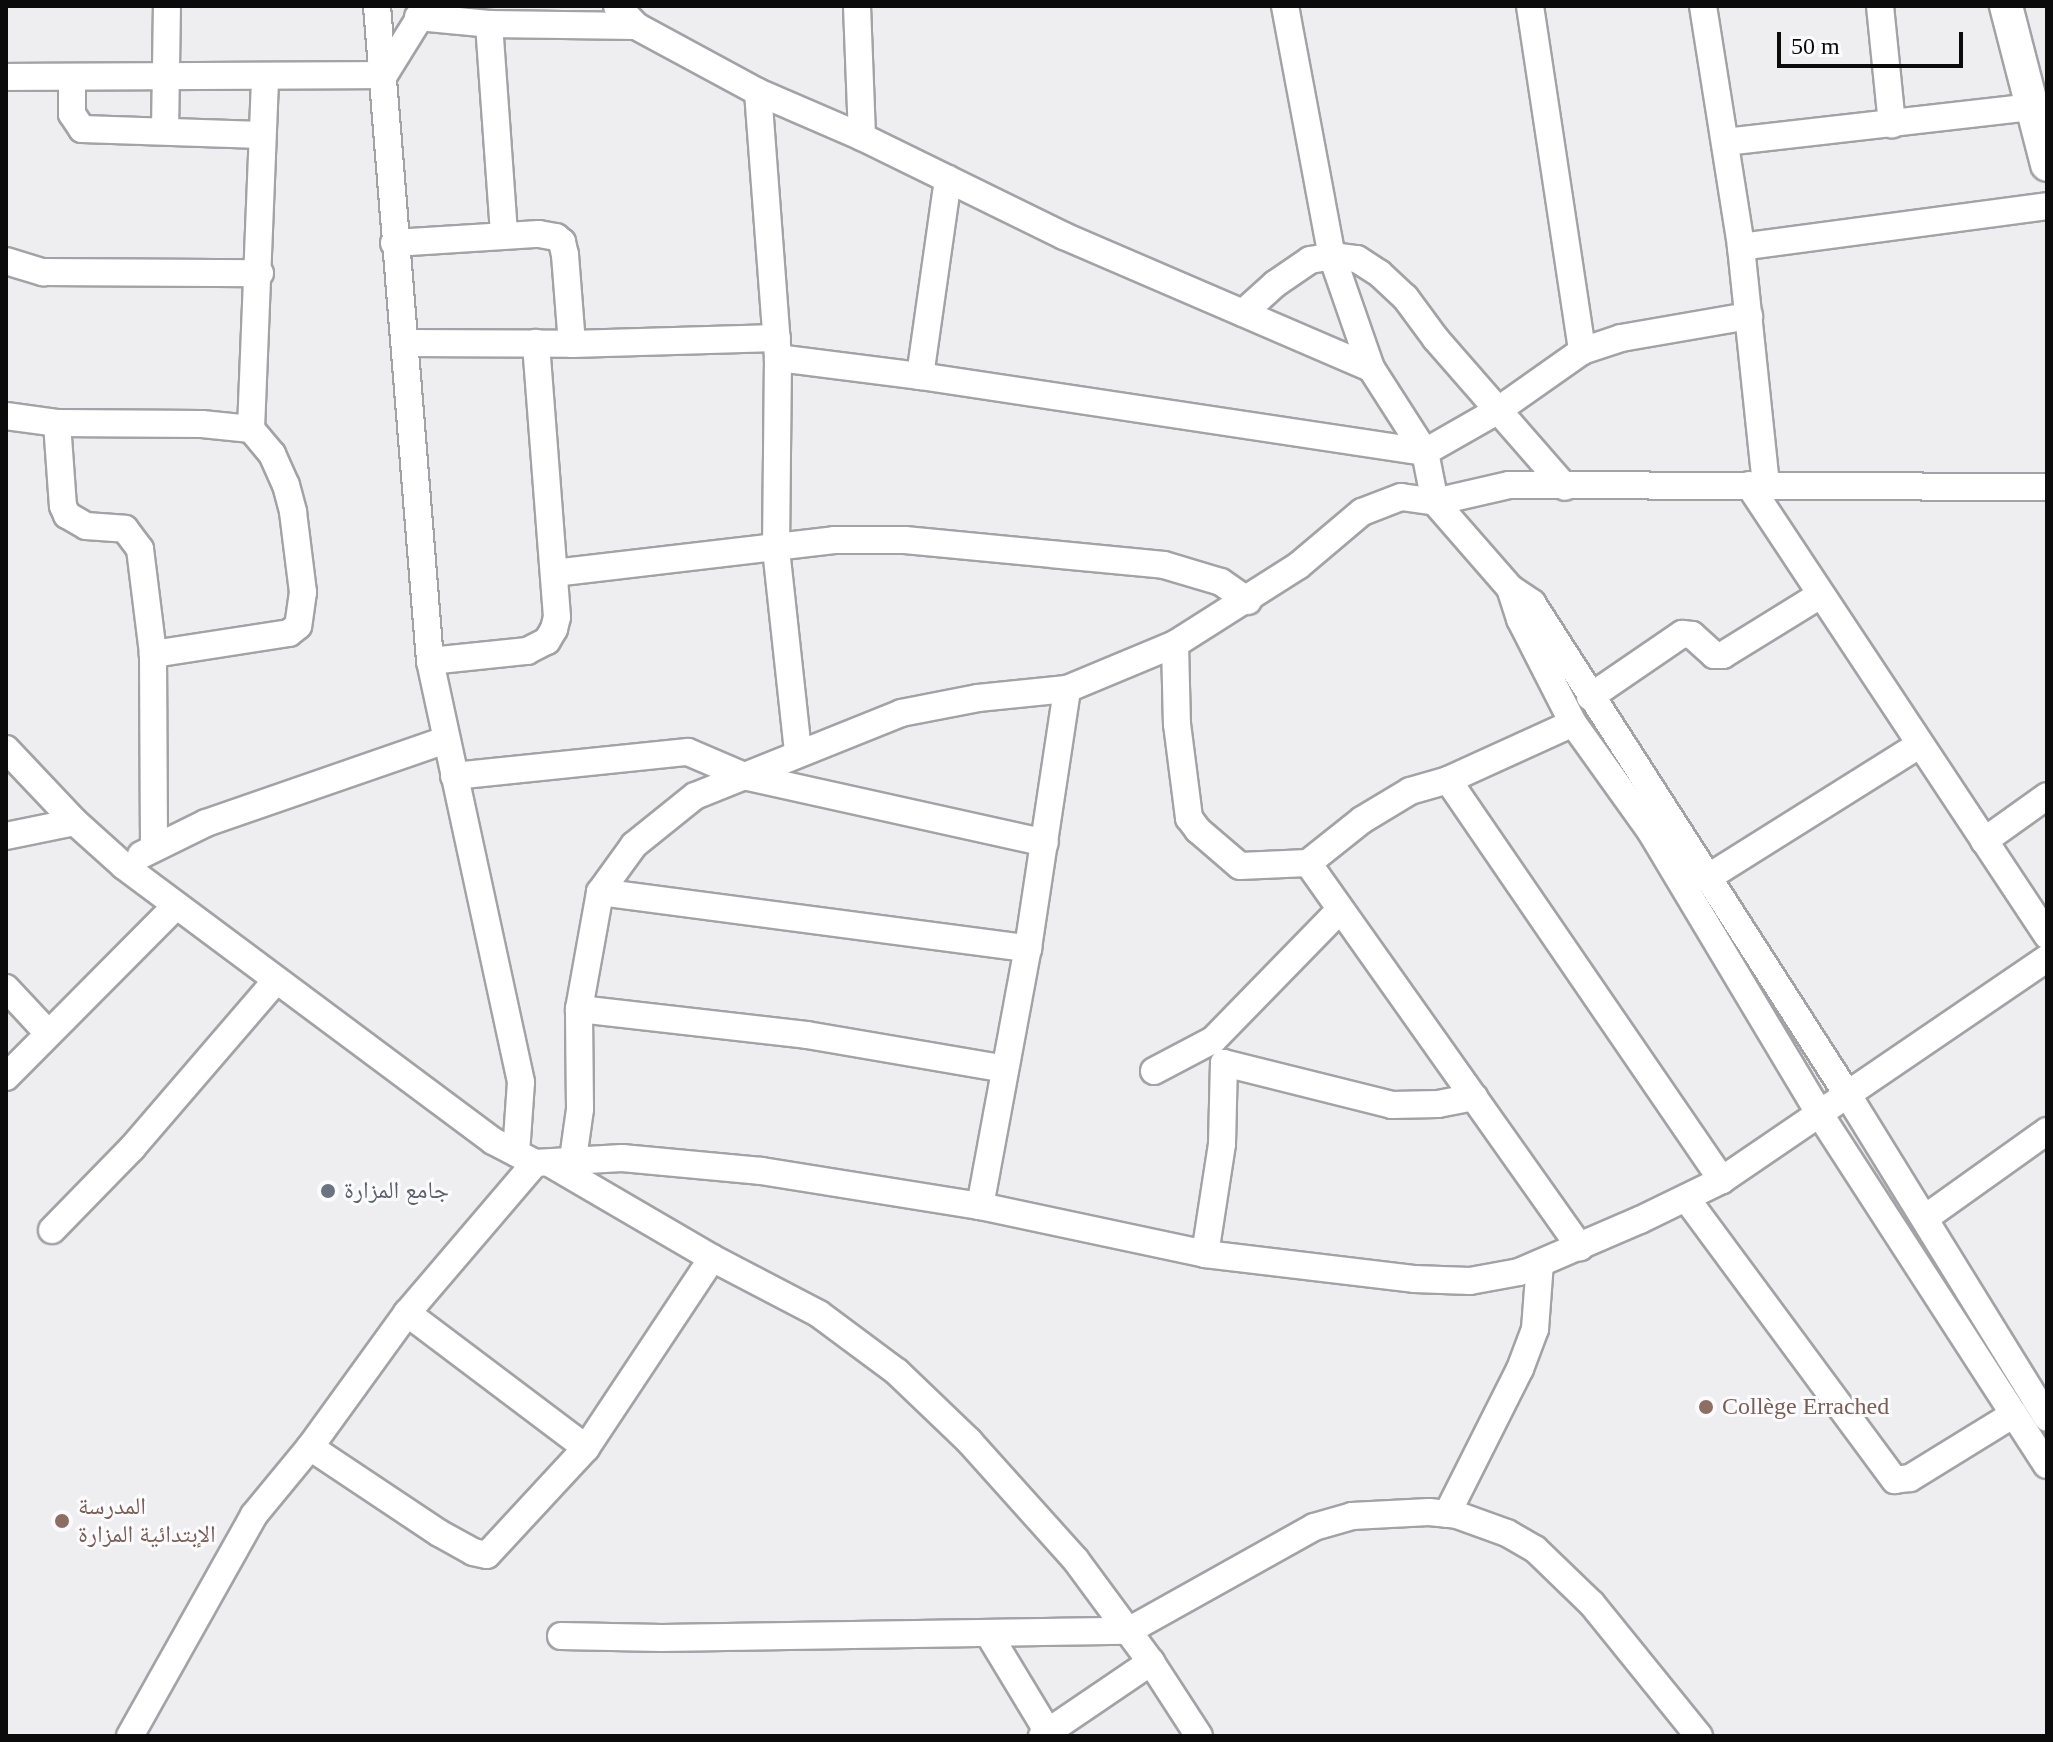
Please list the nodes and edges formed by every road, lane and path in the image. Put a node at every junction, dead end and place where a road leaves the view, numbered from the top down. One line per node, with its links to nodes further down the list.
1 (167, 6): 15 (street)
2 (377, 6): 13 (street)
3 (617, 6): 12 (street)
4 (857, 6): 23 (street)
5 (1285, 6): 31 (street)
6 (1530, 6): 40 (street)
7 (1703, 6): 24 (street)
8 (1880, 6): 20 (street)
9 (2006, 6): 19 (main road)
10 (423, 11): 11 (street); 13 (street)
11 (489, 24): 12 (street); 28 (street)
12 (636, 26): 18 (street)
13 (384, 75): 16 (street); 29 (street)
14 (6, 77): 17 (street)
15 (164, 78): 16 (street); 17 (street); 21 (street)
16 (265, 78): 22 (street)
17 (72, 79): 21 (street)
18 (758, 92): 23 (street); 39 (street)
19 (2031, 107): 20 (street); 25 (main road)
20 (1892, 124): 24 (street)
21 (165, 131): 22 (street)
22 (261, 135): 33 (street)
23 (862, 137): 26 (street)
24 (1725, 142): 30 (street)
25 (2047, 165)
26 (948, 179): 34 (street); 42 (street)
27 (2047, 206): 30 (street)
28 (504, 235): 29 (street); 38 (street)
29 (394, 243): 36 (street)
30 (1741, 247): 35 (street)
31 (1332, 256): 34 (street); 41 (street); 43 (street)
32 (6, 261): 33 (street)
33 (260, 273): 46 (street)
34 (1243, 313): 41 (street)
35 (1749, 316): 40 (street); 48 (street)
36 (405, 343): 37 (street); 59 (street)
37 (536, 343): 38 (street); 53 (street)
38 (572, 344): 39 (street)
39 (777, 348): 42 (street); 52 (street)
40 (1582, 351): 43 (street)
41 (1371, 368): 47 (street)
42 (920, 376): 47 (street)
43 (1497, 411): 47 (street); 49 (street)
44 (6, 416): 45 (street)
45 (57, 423): 46 (street); 58 (street)
46 (251, 429): 58 (street)
47 (1425, 452): 51 (street)
48 (1758, 484): 49 (street); 50 (street); 55 (street)
49 (1565, 487): 51 (street)
50 (2047, 487)
51 (1435, 502): 54 (street); 56 (street)
52 (776, 549): 53 (street); 56 (street); 66 (street)
53 (554, 573): 59 (street)
54 (1510, 588): 61 (street); 62 (street)
55 (1820, 595): 61 (street); 64 (street)
56 (1248, 601): 57 (street)
57 (1175, 644): 60 (street); 76 (street)
58 (153, 654): 75 (street)
59 (430, 661): 63 (street)
60 (1067, 689): 66 (street); 74 (street)
61 (1590, 697): 78 (street)
62 (1573, 723): 69 (street); 95 (street)
63 (446, 740): 67 (street); 75 (street)
64 (1919, 745): 73 (street); 78 (street)
65 (6, 749): 71 (street)
66 (798, 753): 68 (street)
67 (454, 776): 68 (street); 97 (street)
68 (744, 776): 74 (street); 79 (street)
69 (1448, 780): 76 (street); 98 (street)
70 (2047, 796): 73 (street)
71 (75, 822): 72 (street); 77 (street)
72 (6, 836)
73 (1984, 841): 82 (street)
74 (1045, 843): 83 (street)
75 (154, 846): 77 (street)
76 (1308, 863): 81 (street)
77 (124, 866): 80 (street)
78 (1707, 878): 94 (street)
79 (600, 892): 83 (street); 87 (street)
80 (176, 906): 85 (street); 88 (street)
81 (1340, 910): 89 (street); 93 (street)
82 (2047, 935)
83 (1028, 948): 90 (street)
84 (2047, 958): 94 (street)
85 (275, 982): 97 (street); 102 (street)
86 (6, 988): 88 (street)
87 (579, 1009): 90 (street); 97 (street)
88 (47, 1032): 92 (street)
89 (1218, 1051): 91 (street); 93 (street); 104 (street)
90 (1005, 1069): 100 (street)
91 (1154, 1071)
92 (6, 1077)
93 (1474, 1097): 103 (street)
94 (1849, 1097): 95 (street); 101 (street)
95 (1819, 1113): 98 (street); 108 (street)
96 (2047, 1131): 101 (street)
97 (544, 1160): 100 (street); 105 (street); 107 (street)
98 (1722, 1180): 99 (street)
99 (1686, 1198): 103 (street); 108 (street)
100 (980, 1206): 104 (street)
101 (1925, 1218): 109 (street)
102 (52, 1230)
103 (1580, 1247): 106 (street)
104 (1205, 1254): 106 (street)
105 (712, 1258): 111 (street); 114 (street)
106 (1540, 1263): 113 (street)
107 (407, 1313): 110 (street); 111 (street)
108 (2014, 1414): 112 (street)
109 (2047, 1418)
110 (310, 1447): 111 (street); 119 (street)
111 (586, 1448)
112 (2047, 1465)
113 (1447, 1514): 114 (street); 121 (street)
114 (1128, 1631): 115 (street); 117 (street)
115 (988, 1633): 116 (street); 118 (street)
116 (561, 1636)
117 (1151, 1662): 118 (street); 120 (street)
118 (1045, 1734)
119 (130, 1736)
120 (1199, 1736)
121 (1699, 1736)

